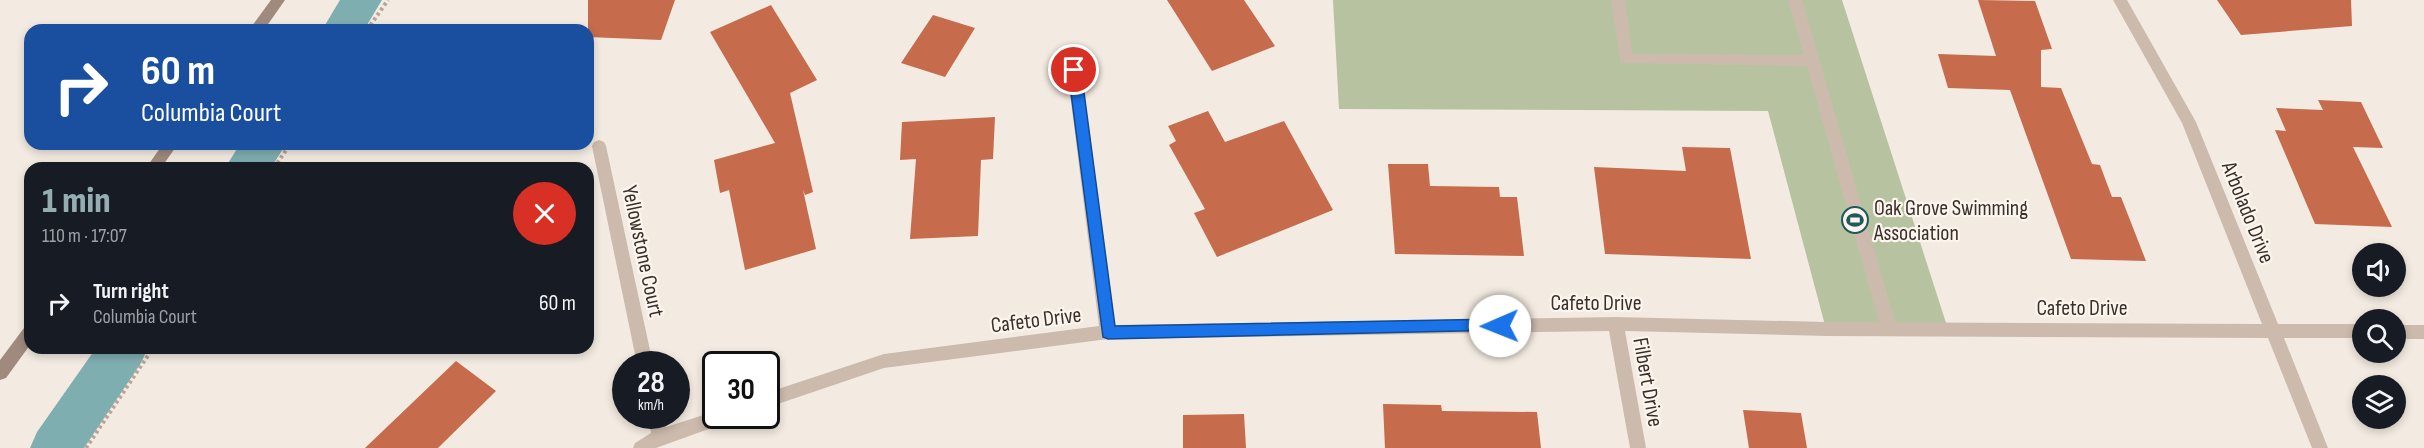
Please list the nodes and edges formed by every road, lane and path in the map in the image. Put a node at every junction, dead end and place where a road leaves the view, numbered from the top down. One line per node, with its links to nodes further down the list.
1 (278, 0): 6 (street)
2 (388, 0): 7 (path)
3 (1618, 0): 8 (street)
4 (1795, 0): 8 (street)
5 (2121, 0): 13 (street, Arbolado Drive)
6 (260, 24)
7 (371, 24)
8 (1812, 61): 12 (street)
9 (1074, 70): 15 (street)
10 (599, 146): 19 (street, Yellowstone Court)
11 (1616, 324): 12 (street, Cafeto Drive); 15 (street, Cafeto Drive); 28 (street, Filbert Drive)
12 (1889, 329): 13 (street, Cafeto Drive)
13 (2271, 330): 14 (street, Cafeto Drive); 29 (street, Arbolado Drive)
14 (2352, 331)
15 (1108, 332): 22 (street, Cafeto Drive)
16 (2406, 332): 17 (street)
17 (2424, 332)
18 (24, 341): 21 (street)
19 (642, 351)
20 (149, 354): 26 (path)
21 (0, 373)
22 (780, 396)
23 (702, 423): 25 (street)
24 (658, 429): 25 (street)
25 (660, 437): 27 (street)
26 (86, 448)
27 (641, 448)
28 (1638, 448)
29 (2320, 448)

